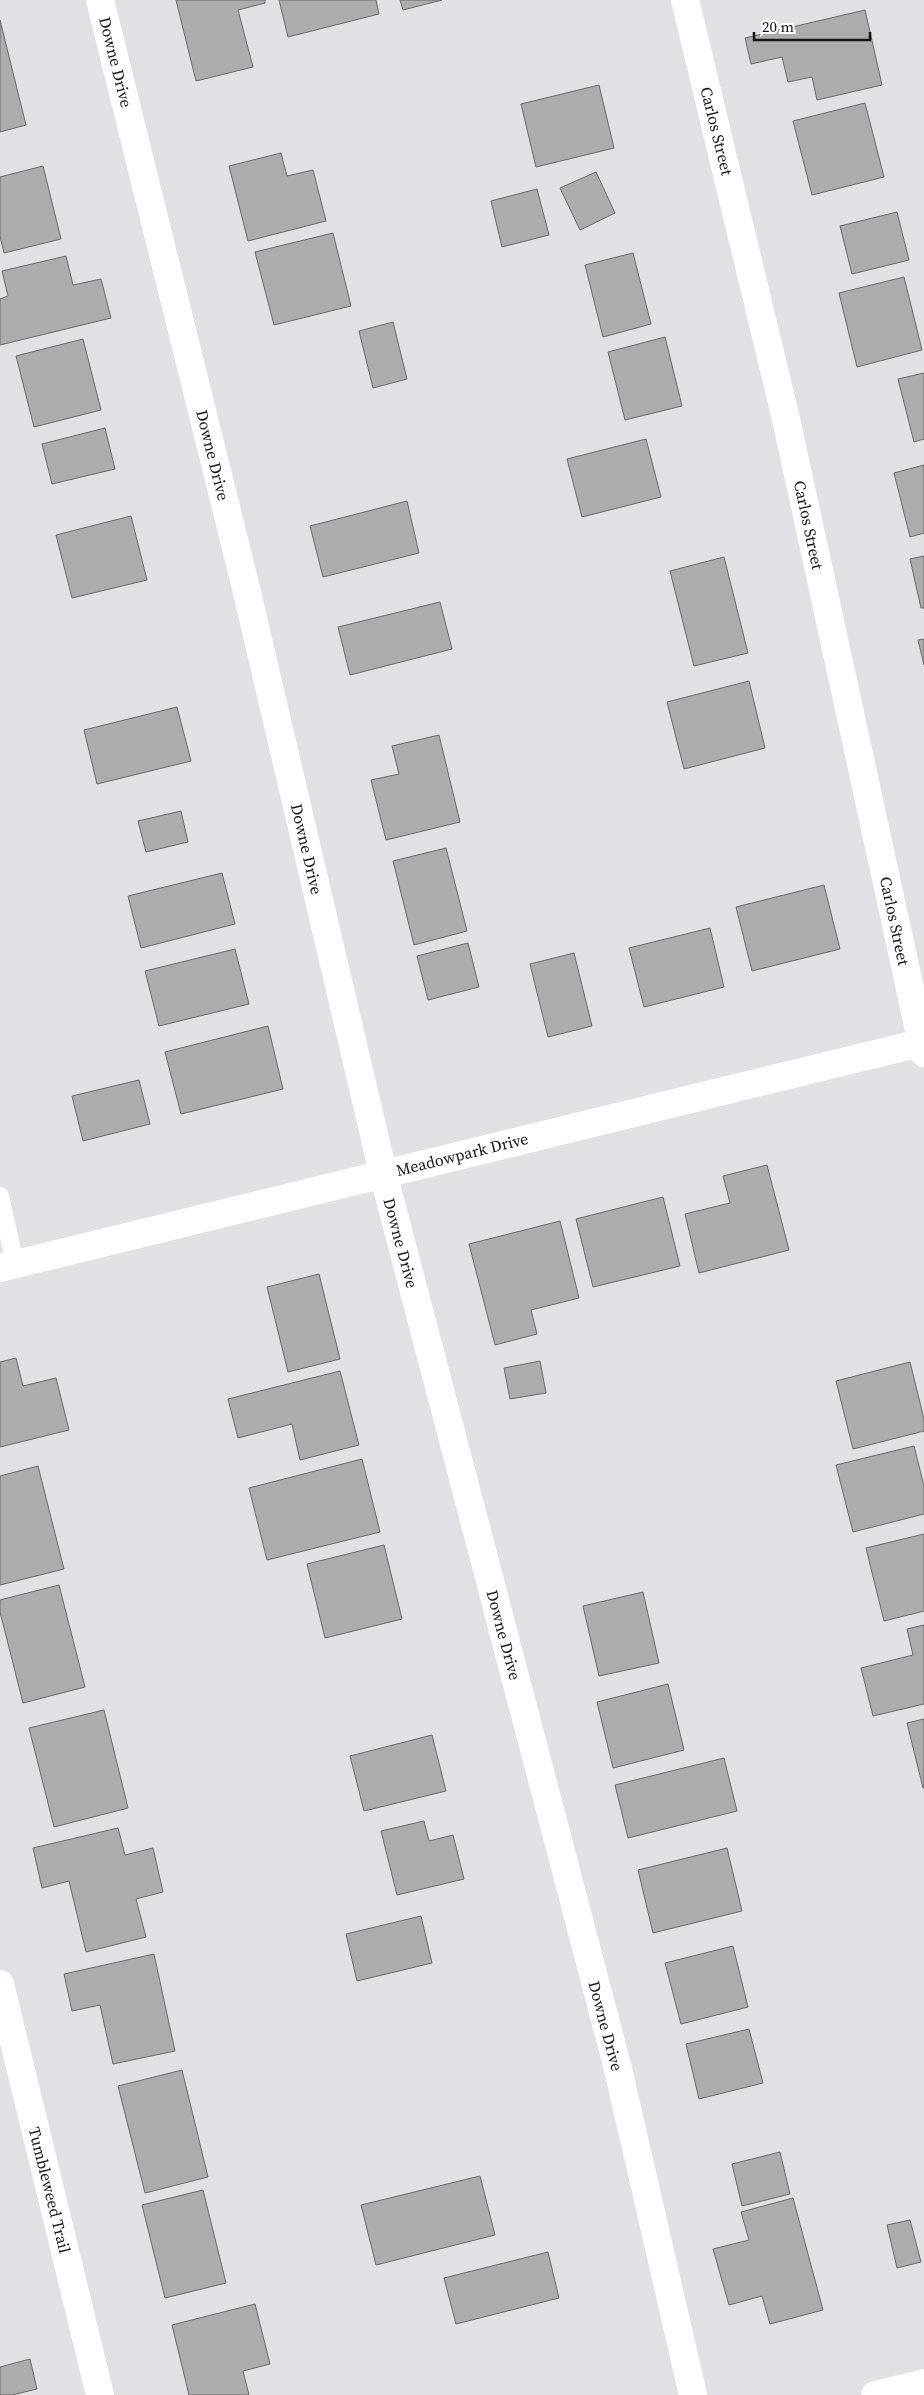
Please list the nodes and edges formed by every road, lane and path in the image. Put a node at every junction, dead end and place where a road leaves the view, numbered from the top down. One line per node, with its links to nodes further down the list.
1 (100, 0): 4 (street, Downe Drive)
2 (685, 0): 3 (street, Carlos Street)
3 (923, 1046): 4 (street, Meadowpark Drive)
4 (383, 1173): 6 (street, Meadowpark Drive); 10 (street, Downe Drive)
5 (0, 1196): 6 (lane)
6 (8, 1266)
7 (0, 1984): 9 (street, Tumbleweed Trail)
8 (924, 2383): 11 (street)
9 (100, 2395)
10 (693, 2395)
11 (875, 2395)

